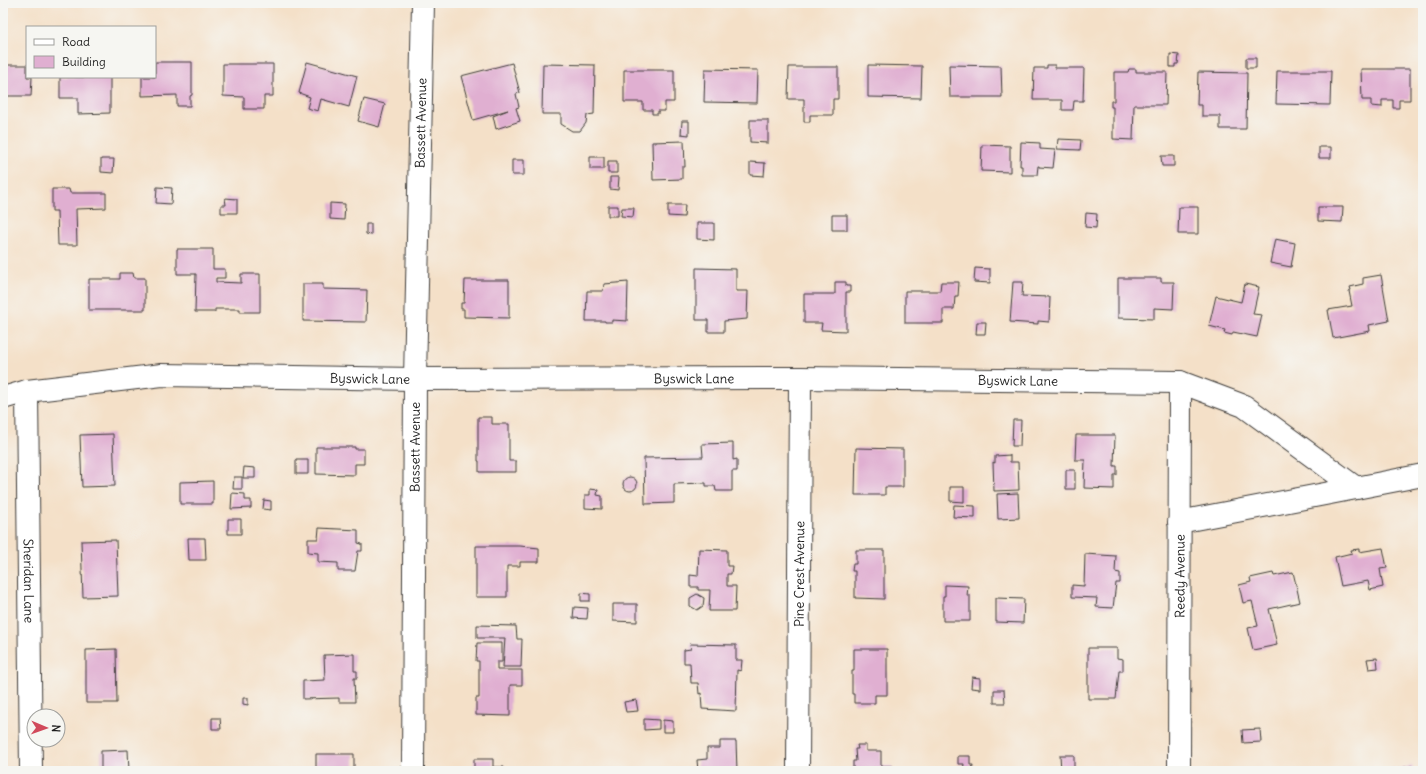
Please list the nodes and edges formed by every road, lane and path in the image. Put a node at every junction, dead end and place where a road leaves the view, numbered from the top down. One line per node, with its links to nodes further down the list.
1 (423, 3): 3 (street, Bassett Avenue)
2 (800, 378): 3 (street, Byswick Lane); 4 (street, Byswick Lane); 12 (street, Pine Crest Avenue)
3 (415, 379): 5 (street, Byswick Lane); 11 (street, Bassett Avenue)
4 (1180, 382): 8 (street, Byswick Lane); 9 (street, Reedy Avenue)
5 (27, 391): 6 (street, Byswick Lane); 10 (street, Sheridan Lane)
6 (3, 398)
7 (1423, 475): 8 (street)
8 (1356, 488): 9 (street)
9 (1179, 522): 13 (street, Reedy Avenue)
10 (31, 771)
11 (413, 771)
12 (798, 771)
13 (1179, 771)

